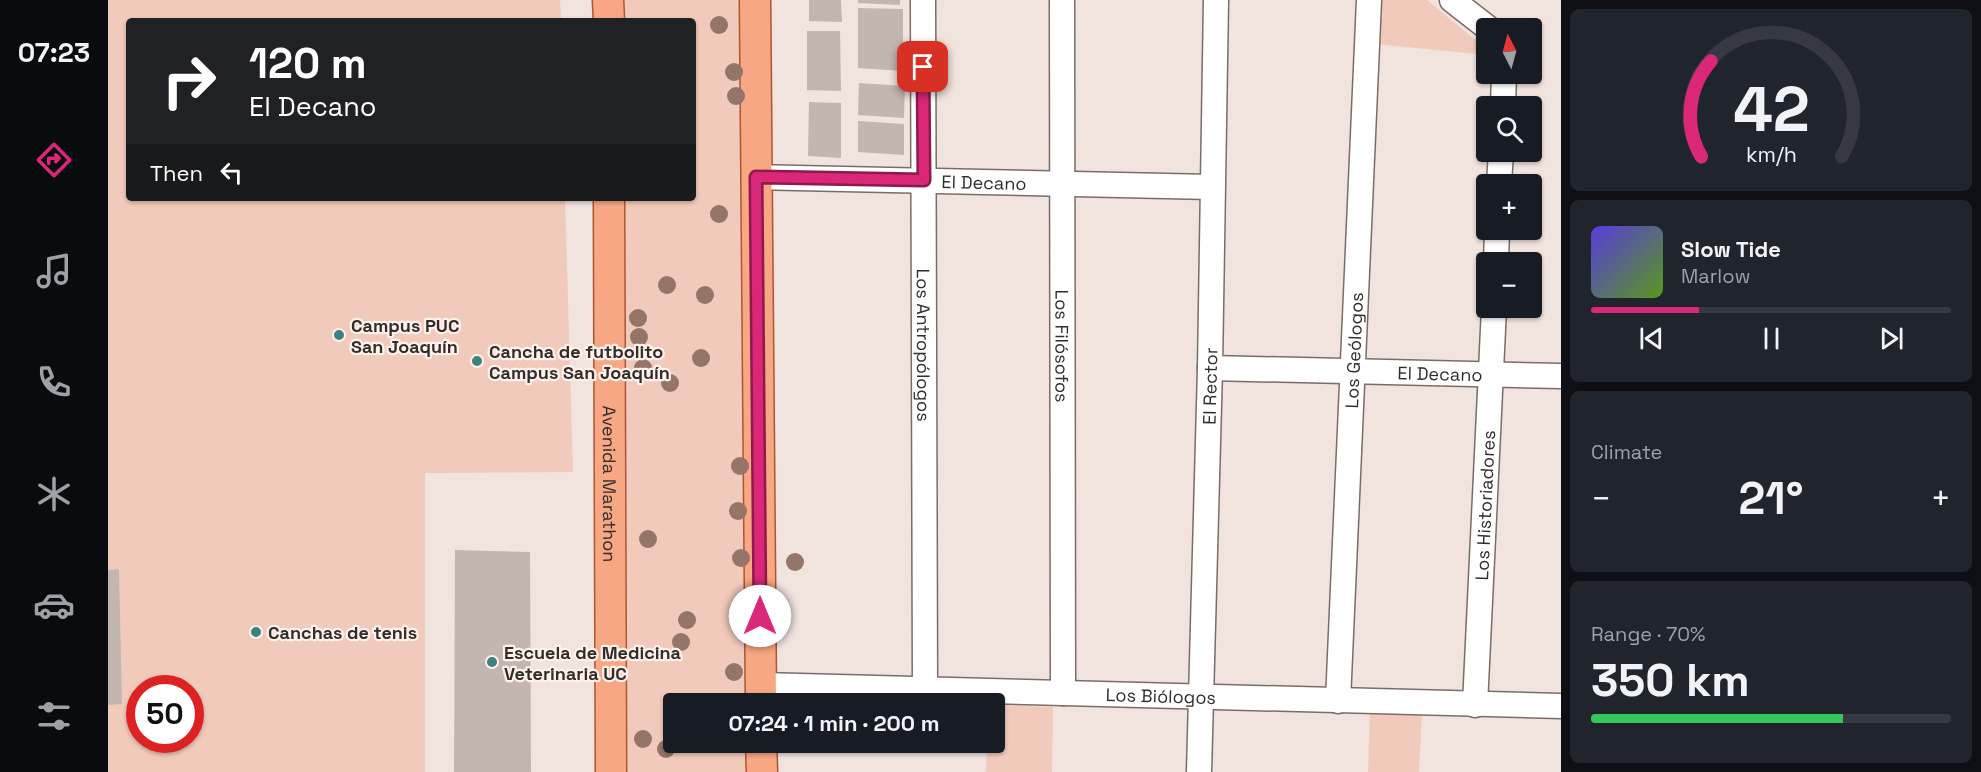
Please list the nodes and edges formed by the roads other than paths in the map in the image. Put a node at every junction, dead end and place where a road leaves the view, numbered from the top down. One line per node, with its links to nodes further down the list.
1 (608, 0): 8 (main road)
2 (755, 0): 10 (main road)
3 (923, 0): 11 (street, Los Antropólogos)
4 (1062, 0): 12 (street, Los Filósofos)
5 (1216, 0): 13 (street, El Rector)
6 (1369, 0): 17 (street, Los Geólogos)
7 (1452, 0): 9 (street)
8 (609, 18)
9 (1476, 19)
10 (756, 177): 11 (street, El Decano); 21 (main road)
11 (924, 180): 12 (street, El Decano); 20 (street, Los Antropólogos)
12 (1063, 183): 13 (street, El Decano); 23 (street, Los Filósofos)
13 (1212, 187): 16 (street, El Rector)
14 (609, 201): 29 (main road, Avenida Marathon)
15 (1493, 318): 18 (street, Los Historiadores)
16 (1210, 368): 17 (street, El Decano); 24 (street, El Rector)
17 (1352, 371): 18 (street, El Decano); 25 (street, Los Geólogos)
18 (1490, 375): 19 (street, El Decano); 26 (street, Los Historiadores)
19 (1561, 376)
20 (925, 690): 22 (street, Los Biólogos); 23 (street, Los Biólogos)
21 (761, 693)
22 (802, 693)
23 (1063, 693): 24 (street, Los Biólogos)
24 (1202, 698): 25 (street, Los Biólogos); 31 (street, El Rector)
25 (1338, 701): 26 (street, Los Biólogos)
26 (1475, 705): 27 (street, Los Biólogos)
27 (1561, 706)
28 (761, 753): 30 (main road)
29 (611, 772)
30 (762, 772)
31 (1199, 772)

